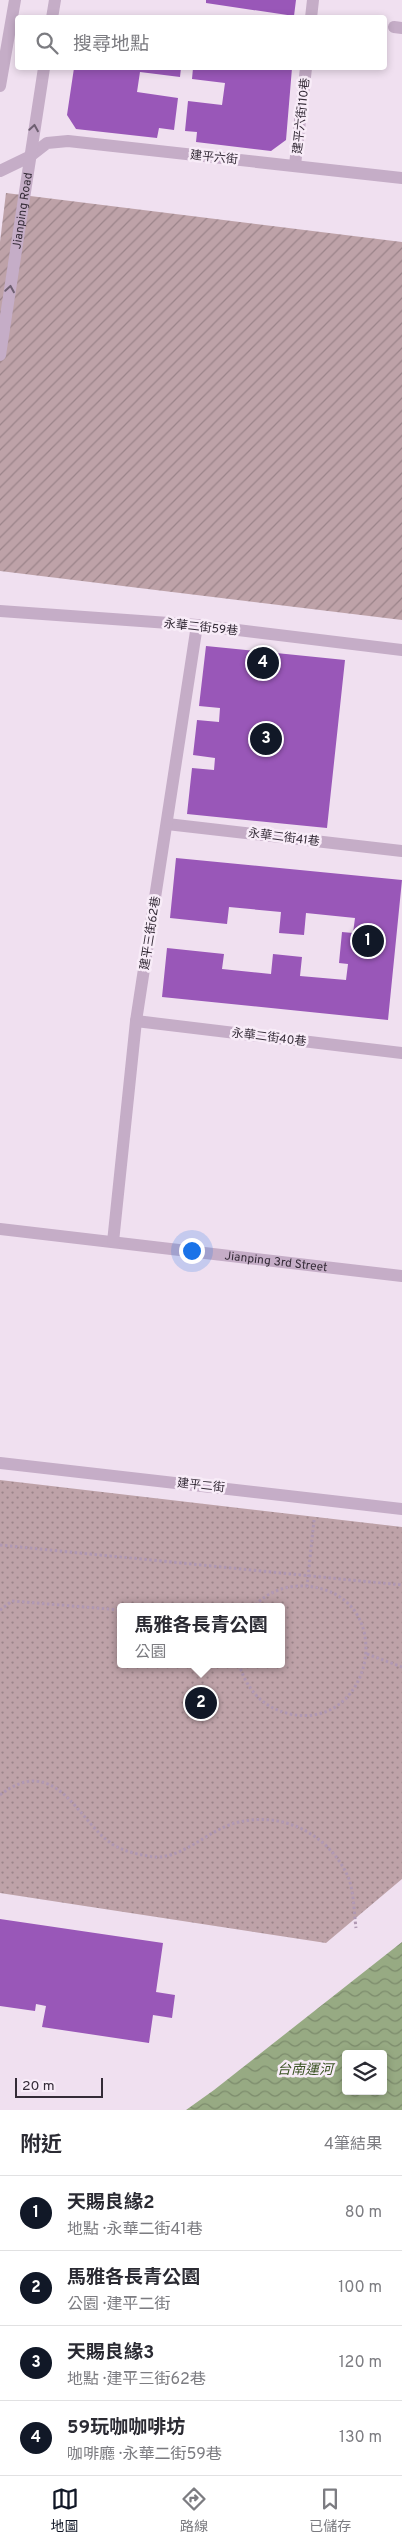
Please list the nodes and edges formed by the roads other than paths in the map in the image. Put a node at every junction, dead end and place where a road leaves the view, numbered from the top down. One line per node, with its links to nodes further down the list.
1 (16, 0): 8 (street)
2 (55, 0): 4 (street)
3 (313, 0): 5 (street)
4 (52, 15)
5 (311, 15)
6 (44, 70): 9 (street, Jianping Road, one-way to 6)
7 (306, 70): 10 (street, 建平六街110巷)
8 (0, 86)
9 (29, 157): 10 (street, 建平六街); 11 (street, 建平六街); 13 (street, Jianping Road, one-way to 9)
10 (296, 165): 12 (street, 建平六街)
11 (0, 171)
12 (402, 178)
13 (0, 354)
14 (0, 611): 15 (street, 永華二街59巷)
15 (198, 626): 16 (street, 永華二街59巷); 17 (street, 建平三街62巷)
16 (402, 650)
17 (167, 824): 18 (street, 永華二街41巷); 19 (street, 建平三街62巷)
18 (402, 851)
19 (136, 1021): 20 (street, 永華二街40巷); 22 (street, 建平三街62巷)
20 (402, 1053)
21 (0, 1229): 22 (street, Jianping 3rd Street)
22 (112, 1242): 23 (street, Jianping 3rd Street)
23 (402, 1276)
24 (0, 1463): 25 (street, 建平二街)
25 (402, 1508)

